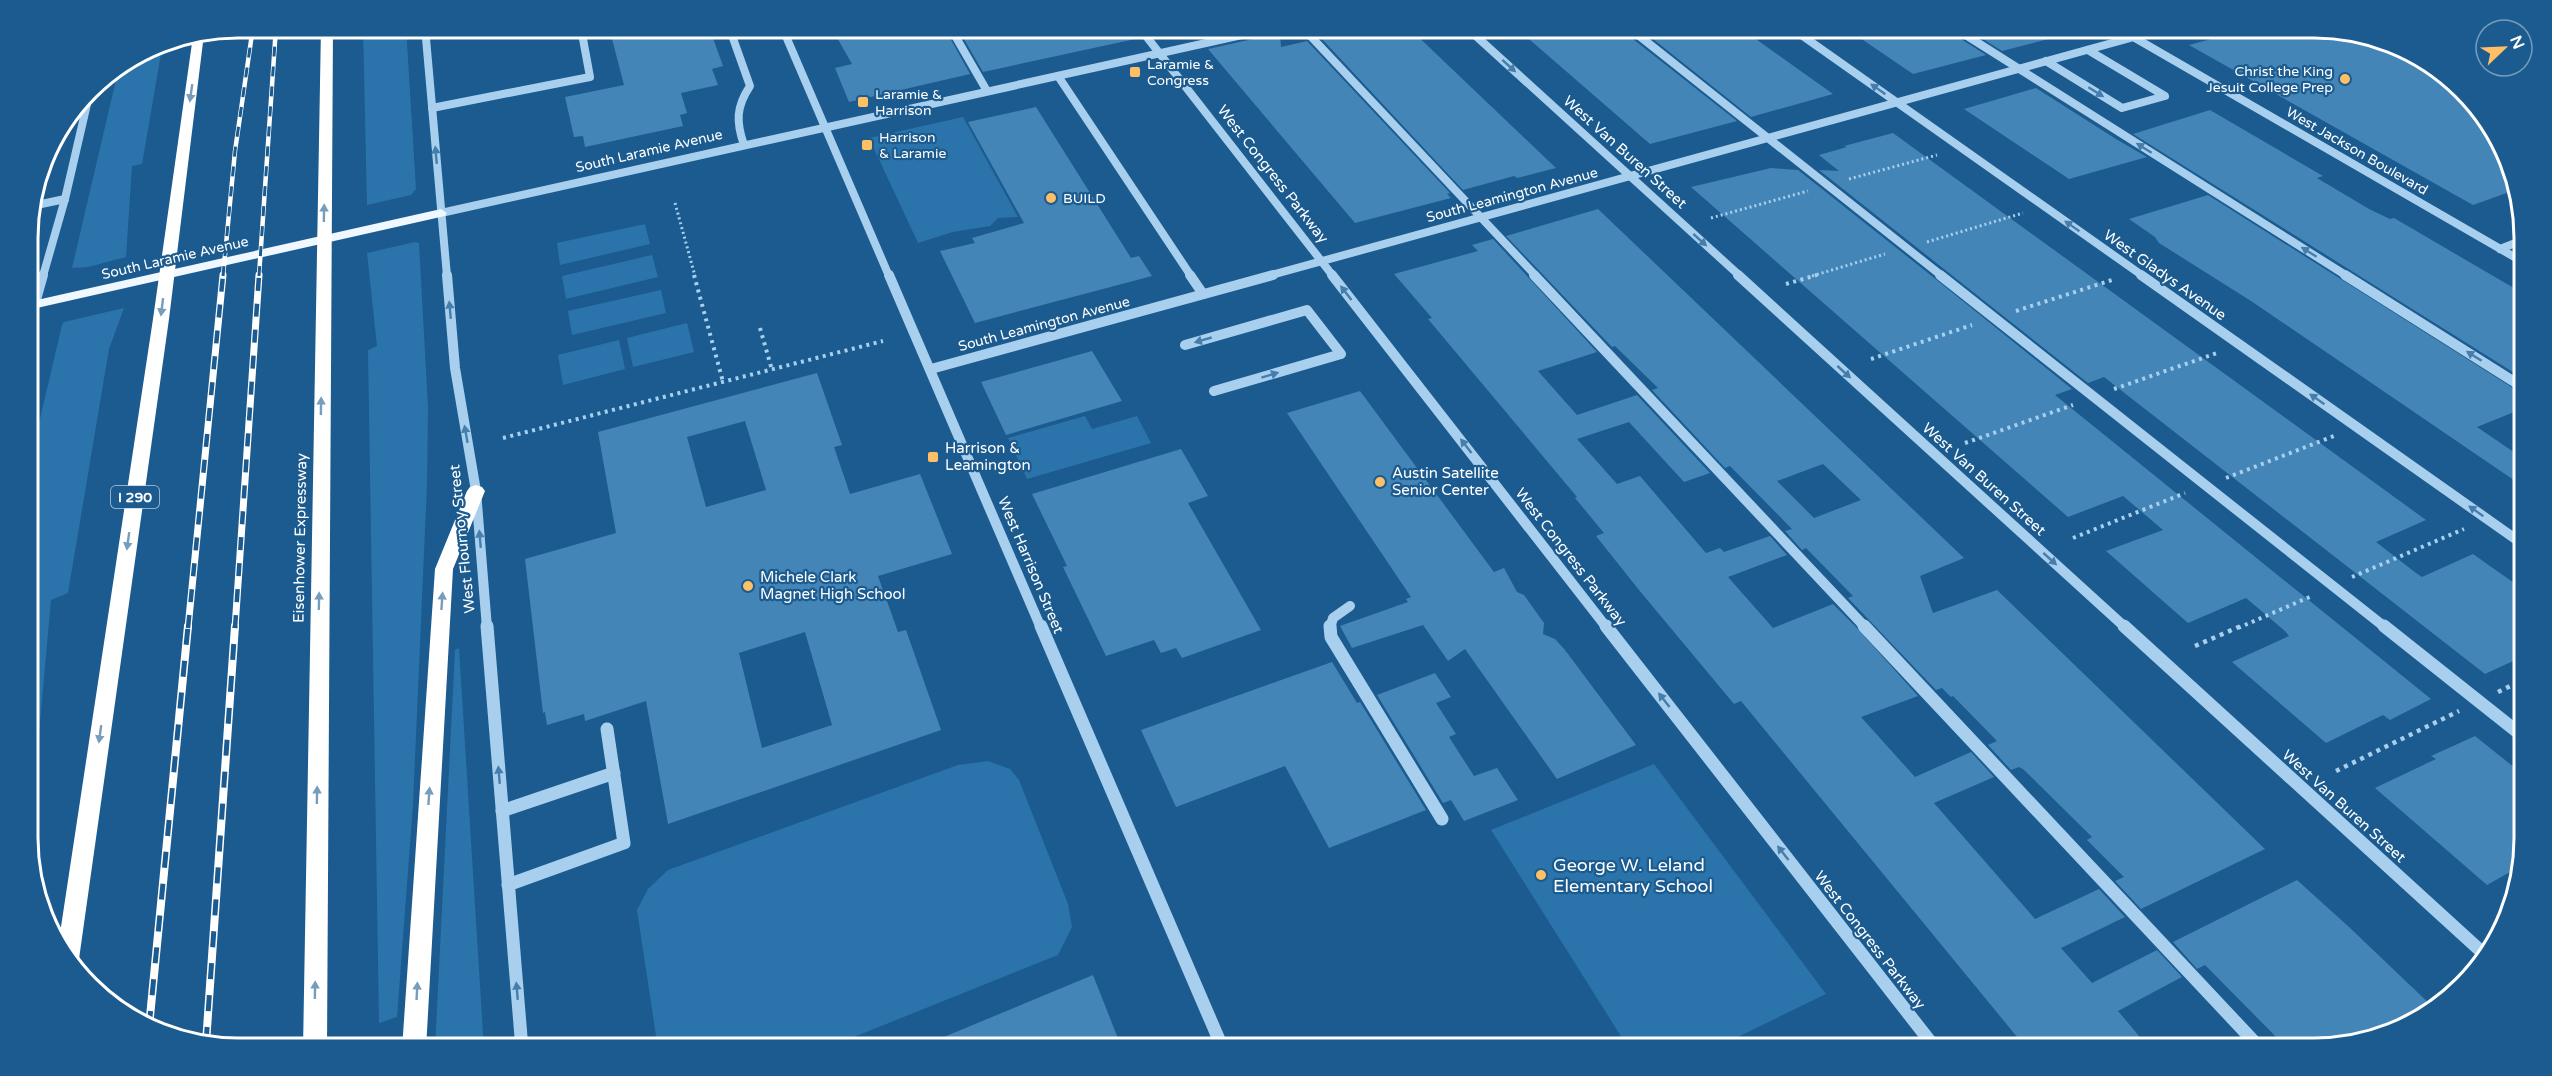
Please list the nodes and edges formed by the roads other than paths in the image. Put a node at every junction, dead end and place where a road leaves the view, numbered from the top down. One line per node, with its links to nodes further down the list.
1 (327, 38): 56 (highway, Eisenhower Expressway, one-way to 1)
2 (426, 38): 25 (street, West Flournoy Street)
3 (583, 38): 25 (street)
4 (733, 38): 28 (street)
5 (786, 38): 26 (street, West Harrison Street)
6 (956, 38): 22 (street)
7 (1148, 38): 18 (street, West Congress Parkway)
8 (1228, 38): 18 (street, South Laramie Avenue)
9 (1312, 38): 33 (street)
10 (1478, 38): 29 (street, West Van Buren Street, one-way to 29)
11 (1642, 38): 27 (street)
12 (1806, 38): 23 (street, West Gladys Avenue, one-way to 12)
13 (1970, 38): 20 (street)
14 (2130, 38): 17 (street, South Leamington Avenue)
15 (2135, 38): 35 (street, West Jackson Boulevard)
16 (198, 41): 54 (highway, I 290, one-way to 54)
17 (2088, 50): 19 (street, South Leamington Avenue); 19 (street, one-way to 17)
18 (1160, 53): 21 (street, South Laramie Avenue); 37 (street, West Congress Parkway)
19 (2046, 61): 20 (street, South Leamington Avenue)
20 (2019, 69): 23 (street, South Leamington Avenue); 43 (street, one-way to 20)
21 (1058, 76): 22 (street, South Laramie Avenue); 39 (street)
22 (987, 91): 26 (street, South Laramie Avenue)
23 (1897, 102): 27 (street, South Leamington Avenue); 46 (street, West Gladys Avenue, one-way to 23)
24 (86, 108): 30 (street)
25 (432, 108): 32 (street, West Flournoy Street, one-way to 25)
26 (825, 127): 28 (street, South Laramie Avenue); 42 (street, West Harrison Street)
27 (1768, 138): 29 (street, South Leamington Avenue); 49 (street)
28 (744, 145): 32 (street, South Laramie Avenue)
29 (1630, 176): 33 (street, South Leamington Avenue); 55 (street, West Van Buren Street, one-way to 55)
30 (65, 199): 31 (street); 38 (street)
31 (41, 204)
32 (441, 213): 40 (main road, South Laramie Avenue); 45 (street, West Flournoy Street, one-way to 32)
33 (1481, 217): 37 (street, South Leamington Avenue); 61 (street)
34 (2514, 244): 35 (street)
35 (2500, 249): 36 (street, West Jackson Boulevard)
36 (2514, 257)
37 (1322, 261): 39 (street, South Leamington Avenue); 60 (street, West Congress Parkway, one-way to 37)
38 (38, 282)
39 (1203, 294): 42 (street, South Leamington Avenue)
40 (38, 304)
41 (1185, 345): 44 (street, one-way to 41)
42 (931, 369): 59 (street, West Harrison Street)
43 (2514, 382)
44 (1214, 391)
45 (476, 491): 51 (street, West Flournoy Street, one-way to 45); 57 (highway, one-way to 45)
46 (2514, 538)
47 (1350, 606): 52 (street)
48 (607, 729): 50 (street)
49 (2514, 729)
50 (614, 773): 51 (street); 53 (street)
51 (502, 811): 53 (street, West Flournoy Street)
52 (1442, 819)
53 (508, 885): 58 (street, West Flournoy Street, one-way to 53)
54 (70, 947)
55 (2479, 951)
56 (315, 1038)
57 (415, 1038)
58 (521, 1038)
59 (1218, 1038)
60 (1926, 1038)
61 (2251, 1038)

